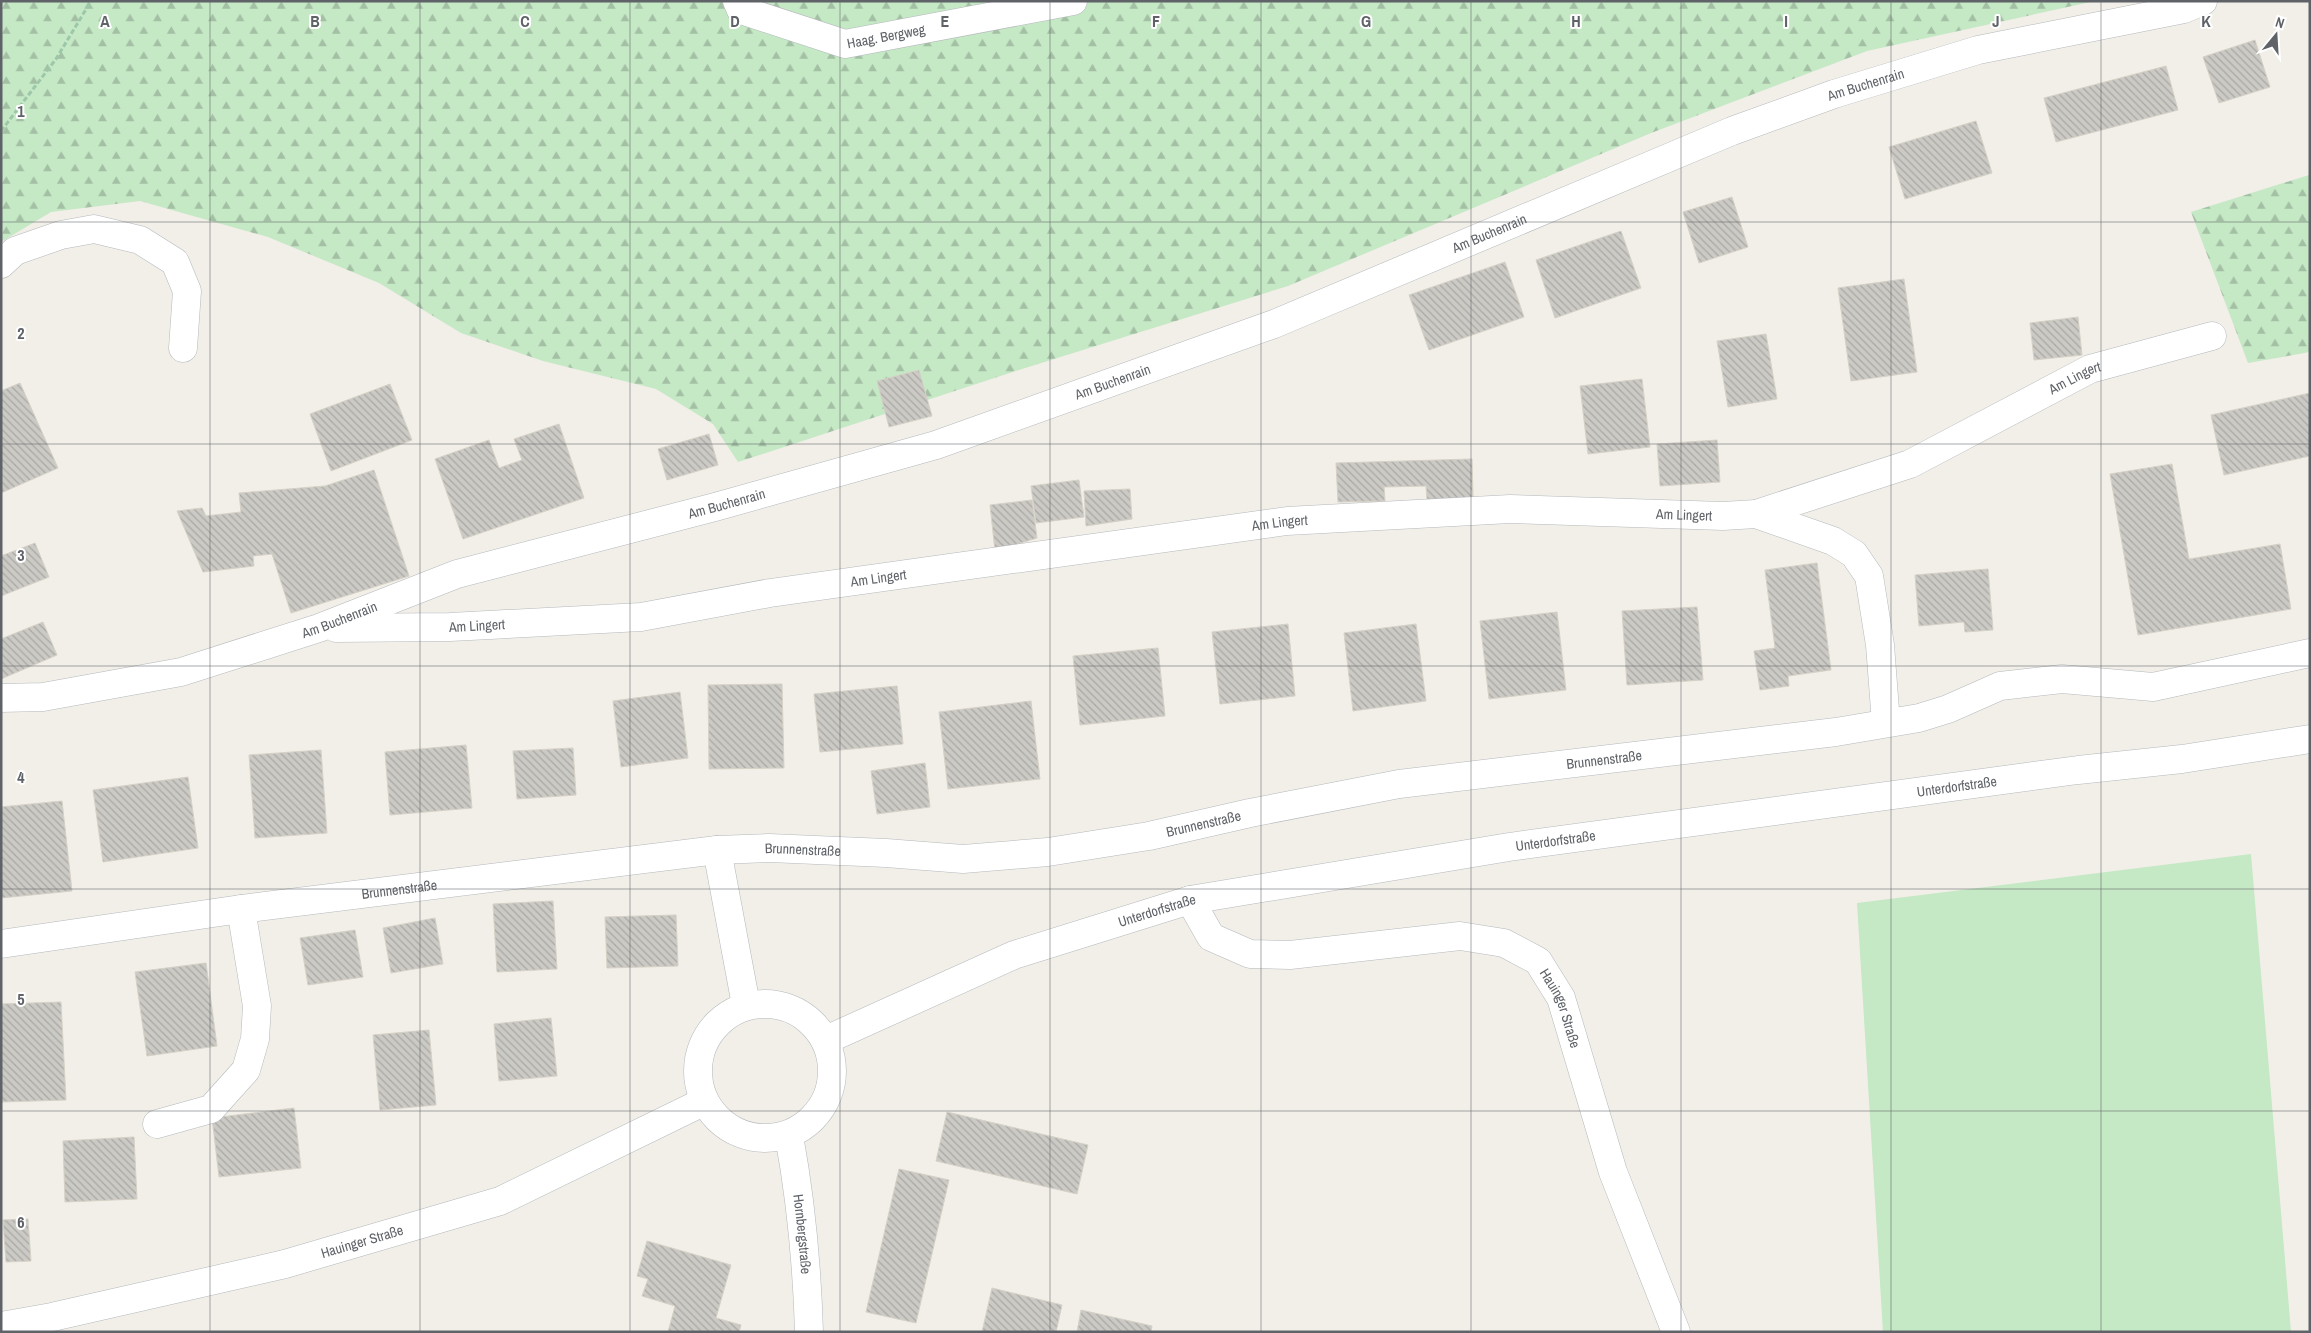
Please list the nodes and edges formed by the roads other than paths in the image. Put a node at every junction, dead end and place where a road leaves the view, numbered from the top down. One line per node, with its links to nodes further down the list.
1 (736, 1): 2 (street, Haag. Bergweg)
2 (1073, 1)
3 (2203, 1): 8 (street, Am Buchenrain)
4 (1, 264): 6 (street)
5 (2212, 336): 7 (street, Am Lingert)
6 (183, 348)
7 (1756, 514): 8 (street, Am Lingert); 11 (street)
8 (320, 628): 10 (street, Am Buchenrain)
9 (2310, 653): 11 (street)
10 (1, 698)
11 (1886, 723): 13 (street, Brunnenstraße)
12 (2310, 739): 14 (street, Unterdorfstraße)
13 (717, 850): 15 (street, Brunnenstraße); 17 (street)
14 (1190, 900): 18 (street, Unterdorfstraße); 24 (street, Hauinger Straße)
15 (241, 909): 16 (street, Brunnenstraße); 20 (street)
16 (1, 944)
17 (746, 1005): 18 (street); 19 (street)
18 (826, 1040): 21 (street)
19 (703, 1102): 21 (street); 22 (street, Hauinger Straße)
20 (157, 1124)
21 (789, 1136): 23 (street, Hornbergstraße)
22 (1, 1326)
23 (809, 1332)
24 (1676, 1332)

